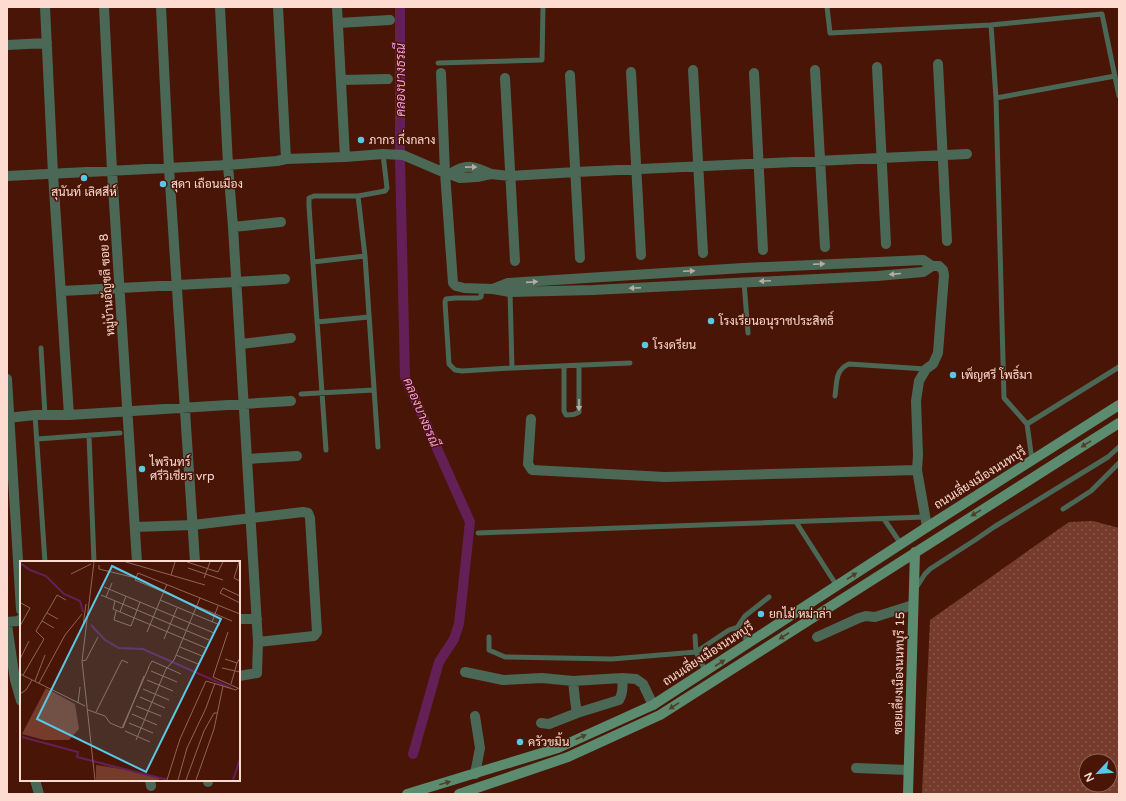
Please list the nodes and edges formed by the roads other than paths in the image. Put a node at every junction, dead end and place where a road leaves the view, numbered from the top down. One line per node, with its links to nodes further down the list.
1 (45, 7): 12 (street)
2 (104, 7): 41 (street, หมู่บ้านอัญชลี ซอย 8)
3 (161, 7): 39 (street)
4 (220, 7): 37 (street)
5 (278, 7): 34 (street)
6 (337, 7): 10 (street)
7 (543, 7): 14 (lane)
8 (827, 7): 11 (lane)
9 (390, 20): 10 (street)
10 (338, 23): 26 (street)
11 (991, 25): 23 (lane); 28 (lane)
12 (46, 43): 13 (street); 44 (street)
13 (7, 45)
14 (438, 63)
15 (938, 64): 31 (street)
16 (877, 67): 33 (street)
17 (693, 70): 38 (street)
18 (815, 70): 35 (street)
19 (631, 72): 40 (street)
20 (441, 73): 43 (street)
21 (754, 73): 36 (street)
22 (570, 75): 42 (street)
23 (1115, 76): 27 (lane); 28 (lane)
24 (505, 78): 46 (street)
25 (388, 79): 26 (street)
26 (341, 80): 32 (street)
27 (1119, 96)
28 (996, 98): 100 (lane)
29 (393, 154): 32 (street); 43 (street); 47 (lane)
30 (968, 154): 31 (street)
31 (943, 155): 33 (street); 50 (street)
32 (345, 157): 34 (street)
33 (882, 158): 35 (street); 51 (street)
34 (286, 159): 37 (street)
35 (820, 161): 36 (street); 52 (street)
36 (759, 164): 38 (street); 53 (street)
37 (228, 165): 39 (street); 49 (street)
38 (698, 167): 40 (street); 54 (street)
39 (169, 168): 41 (street); 66 (street)
40 (637, 170): 42 (street); 55 (street)
41 (112, 171): 44 (street); 67 (street, หมู่บ้านอัญชลี ซอย 8)
42 (576, 172): 46 (street); 57 (street)
43 (448, 173): 46 (street); 68 (street)
44 (54, 174): 45 (street); 71 (street)
45 (7, 176)
46 (510, 176): 58 (street)
47 (358, 196): 56 (lane); 59 (lane)
48 (281, 222): 49 (street)
49 (234, 227): 64 (street)
50 (947, 241)
51 (886, 244)
52 (825, 247)
53 (763, 250)
54 (703, 253)
55 (641, 255)
56 (365, 256): 59 (lane); 73 (lane)
57 (580, 258)
58 (515, 261)
59 (313, 262): 74 (lane)
60 (932, 266): 61 (street, one-way to 60); 65 (street, one-way to 65); 84 (street)
61 (743, 268): 62 (street, one-way to 61); 65 (street)
62 (611, 276): 69 (street, one-way to 62); 70 (street)
63 (285, 278): 64 (street)
64 (236, 282): 66 (street); 77 (street)
65 (744, 282): 70 (street, one-way to 70); 75 (lane)
66 (178, 285): 67 (street); 93 (street)
67 (121, 288): 71 (street); 94 (street, หมู่บ้านอัญชลี ซอย 8)
68 (482, 288): 69 (street); 83 (lane)
69 (494, 288): 72 (street)
70 (611, 289): 72 (street)
71 (62, 291): 95 (street)
72 (510, 292): 83 (lane)
73 (369, 318): 74 (lane); 86 (lane)
74 (317, 322): 87 (lane)
75 (748, 333)
76 (291, 338): 77 (street)
77 (241, 344): 91 (street)
78 (41, 348): 96 (lane)
79 (630, 363): 81 (lane)
80 (564, 366): 81 (lane); 81 (lane, one-way to 80); 83 (lane)
81 (579, 366)
82 (1119, 367): 100 (lane)
83 (512, 368)
84 (926, 369): 89 (lane); 111 (street)
85 (7, 379): 97 (street)
86 (374, 390): 87 (lane); 104 (lane)
87 (322, 392): 88 (lane); 106 (lane)
88 (301, 394)
89 (835, 396)
90 (291, 401): 91 (street)
91 (244, 404): 93 (street); 108 (street)
92 (1119, 405): 109 (main road, ถนนเลี่ยงเมืองนนทบุรี)
93 (185, 407): 94 (street); 117 (street)
94 (128, 410): 95 (street); 118 (street, หมู่บ้านอัญชลี ซอย 8)
95 (69, 414): 96 (street)
96 (40, 415): 97 (street); 103 (lane)
97 (8, 418): 128 (street)
98 (531, 419): 111 (street)
99 (1119, 423): 121 (main road, ถนนเลี่ยงเมืองนนทบุรี, one-way to 121)
100 (1027, 424): 109 (lane)
101 (120, 433): 102 (lane)
102 (89, 436): 103 (lane); 123 (lane)
103 (37, 439): 122 (lane)
104 (378, 447)
105 (1119, 447): 127 (lane)
106 (326, 450)
107 (297, 456): 108 (street)
108 (247, 459): 113 (street)
109 (1032, 460): 116 (main road, ถนนเลี่ยงเมืองนนทบุรี)
110 (1118, 465): 112 (lane)
111 (918, 470): 116 (street)
112 (1063, 509)
113 (250, 518): 117 (street); 132 (street); 140 (street)
114 (884, 519): 115 (lane); 116 (lane); 120 (lane)
115 (796, 522): 119 (lane); 126 (lane)
116 (926, 522): 120 (main road, ถนนเลี่ยงเมืองนนทบุรี)
117 (193, 525): 118 (street); 125 (street)
118 (135, 527): 124 (street, หมู่บ้านอัญชลี ซอย 8)
119 (478, 533)
120 (901, 544): 126 (main road, ถนนเลี่ยงเมืองนนทบุรี, one-way to 120)
121 (915, 552): 127 (main road, ซอยเลี่ยงเมืองนนทบุรี 15); 157 (main road, ถนนเลี่ยงเมืองนนทบุรี, one-way to 157)
122 (45, 561)
123 (94, 561)
124 (138, 561)
125 (195, 561)
126 (836, 586): 141 (main road, ถนนเลี่ยงเมืองนนทบุรี)
127 (913, 594): 130 (main road, ซอยเลี่ยงเมืองนนทบุรี 15)
128 (20, 595)
129 (769, 597): 136 (lane)
130 (913, 605): 139 (street); 154 (main road, ซอยเลี่ยงเมืองนนทบุรี 15)
131 (240, 619): 132 (street)
132 (257, 619): 140 (street)
133 (20, 620): 134 (street)
134 (7, 622)
135 (7, 625): 148 (street)
136 (737, 628): 141 (lane); 142 (lane)
137 (695, 636): 142 (lane)
138 (489, 637): 142 (lane)
139 (818, 637)
140 (258, 642): 145 (street)
141 (750, 643): 144 (main road, ถนนเลี่ยงเมืองนนทบุรี, one-way to 141)
142 (696, 652): 144 (lane)
143 (465, 672): 147 (street)
144 (706, 672): 149 (main road, ถนนเลี่ยงเมืองนนทบุรี)
145 (240, 676)
146 (622, 678): 147 (street); 149 (street); 150 (street)
147 (573, 681): 150 (street)
148 (20, 697)
149 (653, 705): 155 (main road, ถนนเลี่ยงเมืองนนทบุรี, one-way to 149)
150 (577, 713): 152 (street)
151 (475, 716): 155 (street)
152 (541, 723)
153 (856, 768): 154 (street)
154 (908, 770): 161 (main road, ซอยเลี่ยงเมืองนนทบุรี 15)
155 (475, 774): 159 (main road, ถนนเลี่ยงเมืองนนทบุรี, one-way to 155)
156 (36, 781): 158 (street)
157 (484, 790): 160 (main road, ถนนเลี่ยงเมืองนนทบุรี)
158 (39, 794)
159 (407, 794)
160 (459, 794)
161 (908, 794)

